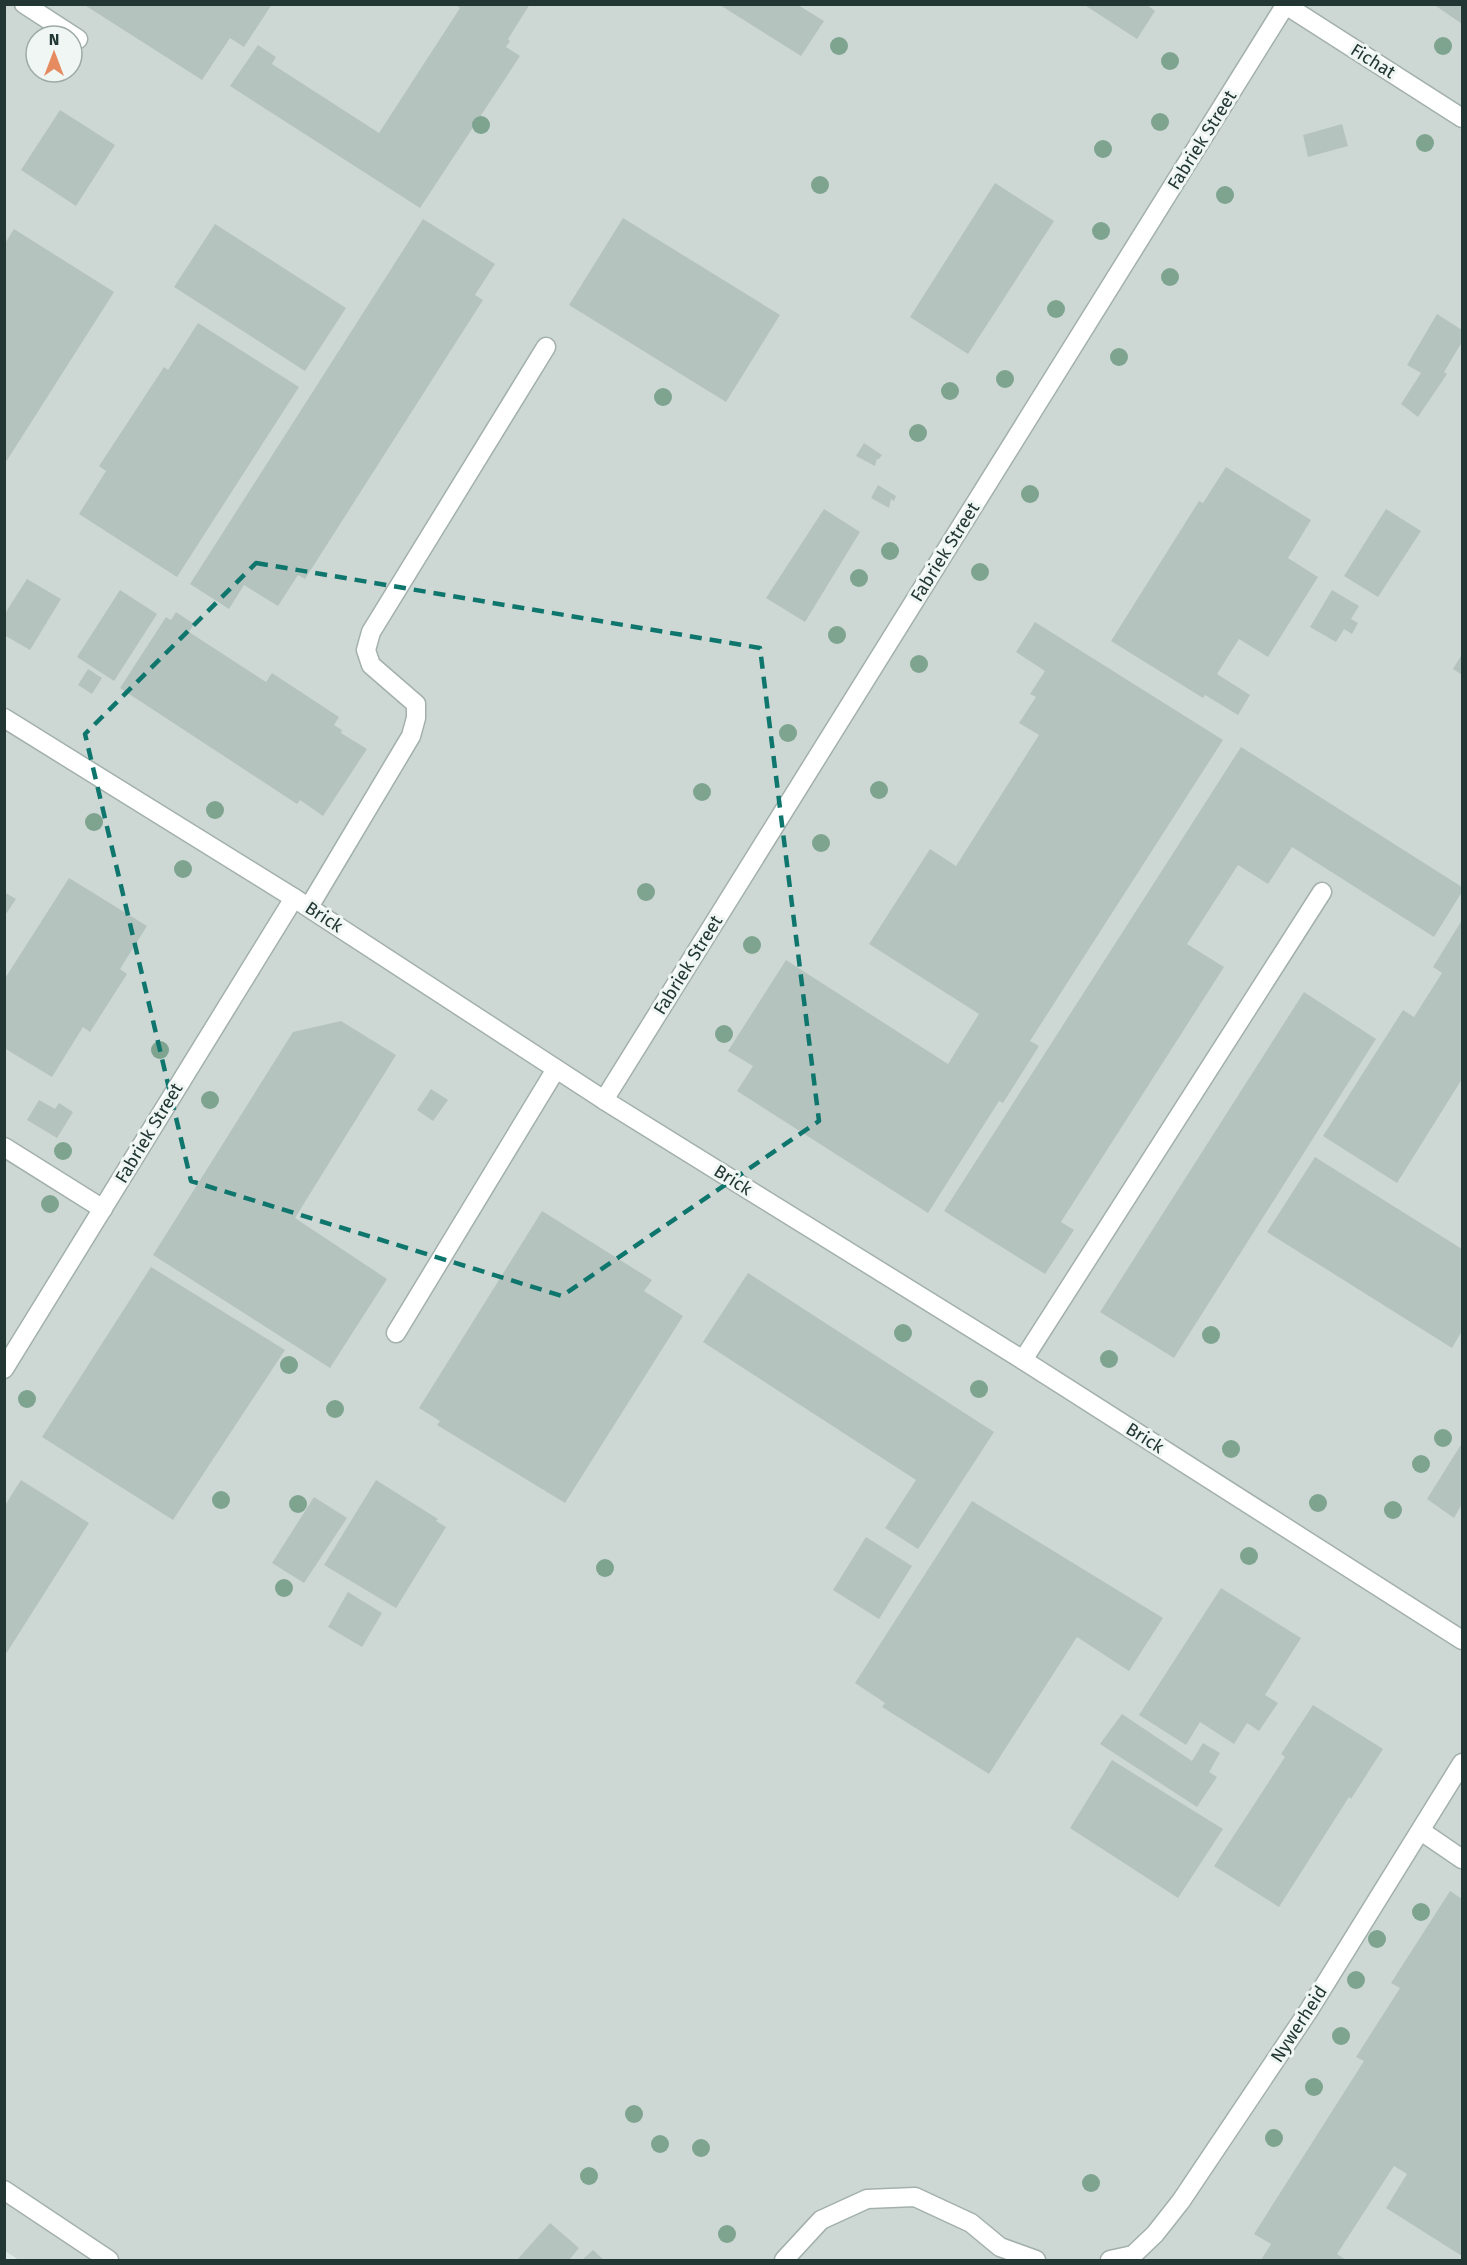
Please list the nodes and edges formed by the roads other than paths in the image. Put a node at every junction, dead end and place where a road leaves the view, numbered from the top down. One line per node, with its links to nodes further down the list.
1 (24, 4): 3 (street)
2 (1285, 5): 4 (street, Fichat); 10 (street, Fabriek Street)
3 (55, 24)
4 (1462, 118)
5 (546, 347): 8 (street, Fabriek Street)
6 (4, 718): 8 (street, Brick)
7 (1322, 892): 14 (street)
8 (301, 903): 9 (street, Brick); 12 (street, Fabriek Street)
9 (556, 1069): 10 (street, Brick); 13 (street)
10 (604, 1100): 14 (street, Brick)
11 (4, 1147): 12 (street)
12 (103, 1209): 15 (street, Fabriek Street)
13 (396, 1333)
14 (1023, 1360): 16 (street, Brick)
15 (4, 1369)
16 (1462, 1640)
17 (1462, 1763): 18 (street, Nywerheid)
18 (1420, 1831): 19 (street); 21 (street, Nywerheid)
19 (1462, 1859)
20 (4, 2190): 22 (street)
21 (1137, 2258): 25 (street, Nywerheid)
22 (109, 2260)
23 (784, 2260): 24 (street)
24 (1036, 2260)
25 (1110, 2260)

